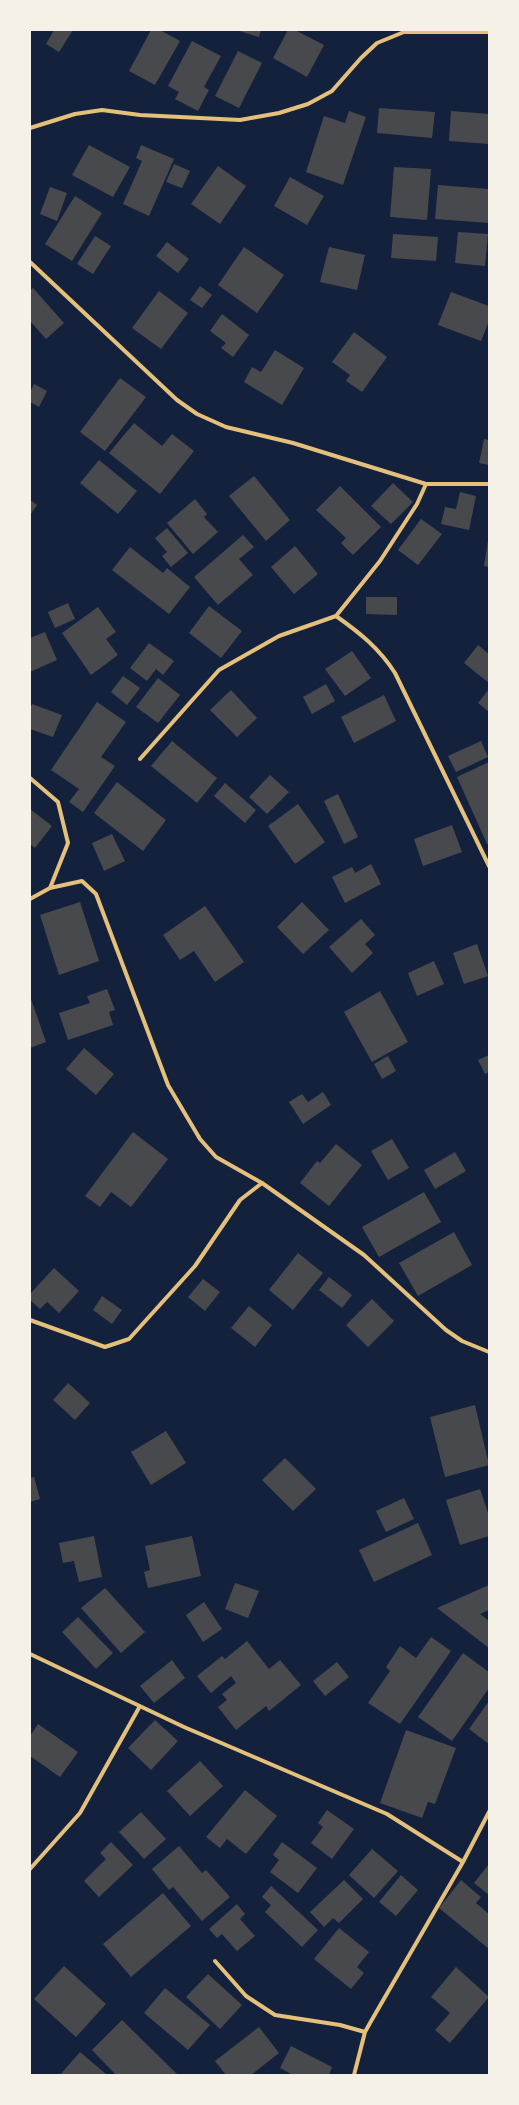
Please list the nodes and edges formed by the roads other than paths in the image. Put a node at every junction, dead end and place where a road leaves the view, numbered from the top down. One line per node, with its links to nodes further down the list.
1 (489, 32): 2 (street)
2 (30, 128)
3 (30, 262): 4 (street)
4 (426, 484): 5 (street); 6 (street)
5 (489, 484)
6 (336, 616): 7 (street); 9 (street)
7 (140, 759)
8 (30, 778): 10 (street)
9 (489, 866)
10 (50, 888): 11 (street); 12 (street)
11 (30, 899)
12 (262, 1183): 13 (street); 14 (street)
13 (30, 1320)
14 (489, 1352)
15 (30, 1654): 16 (street)
16 (140, 1706): 18 (street); 19 (street)
17 (489, 1812): 18 (street)
18 (463, 1862): 21 (street)
19 (30, 1869)
20 (215, 1961): 21 (street)
21 (365, 2032): 22 (street)
22 (354, 2075)

